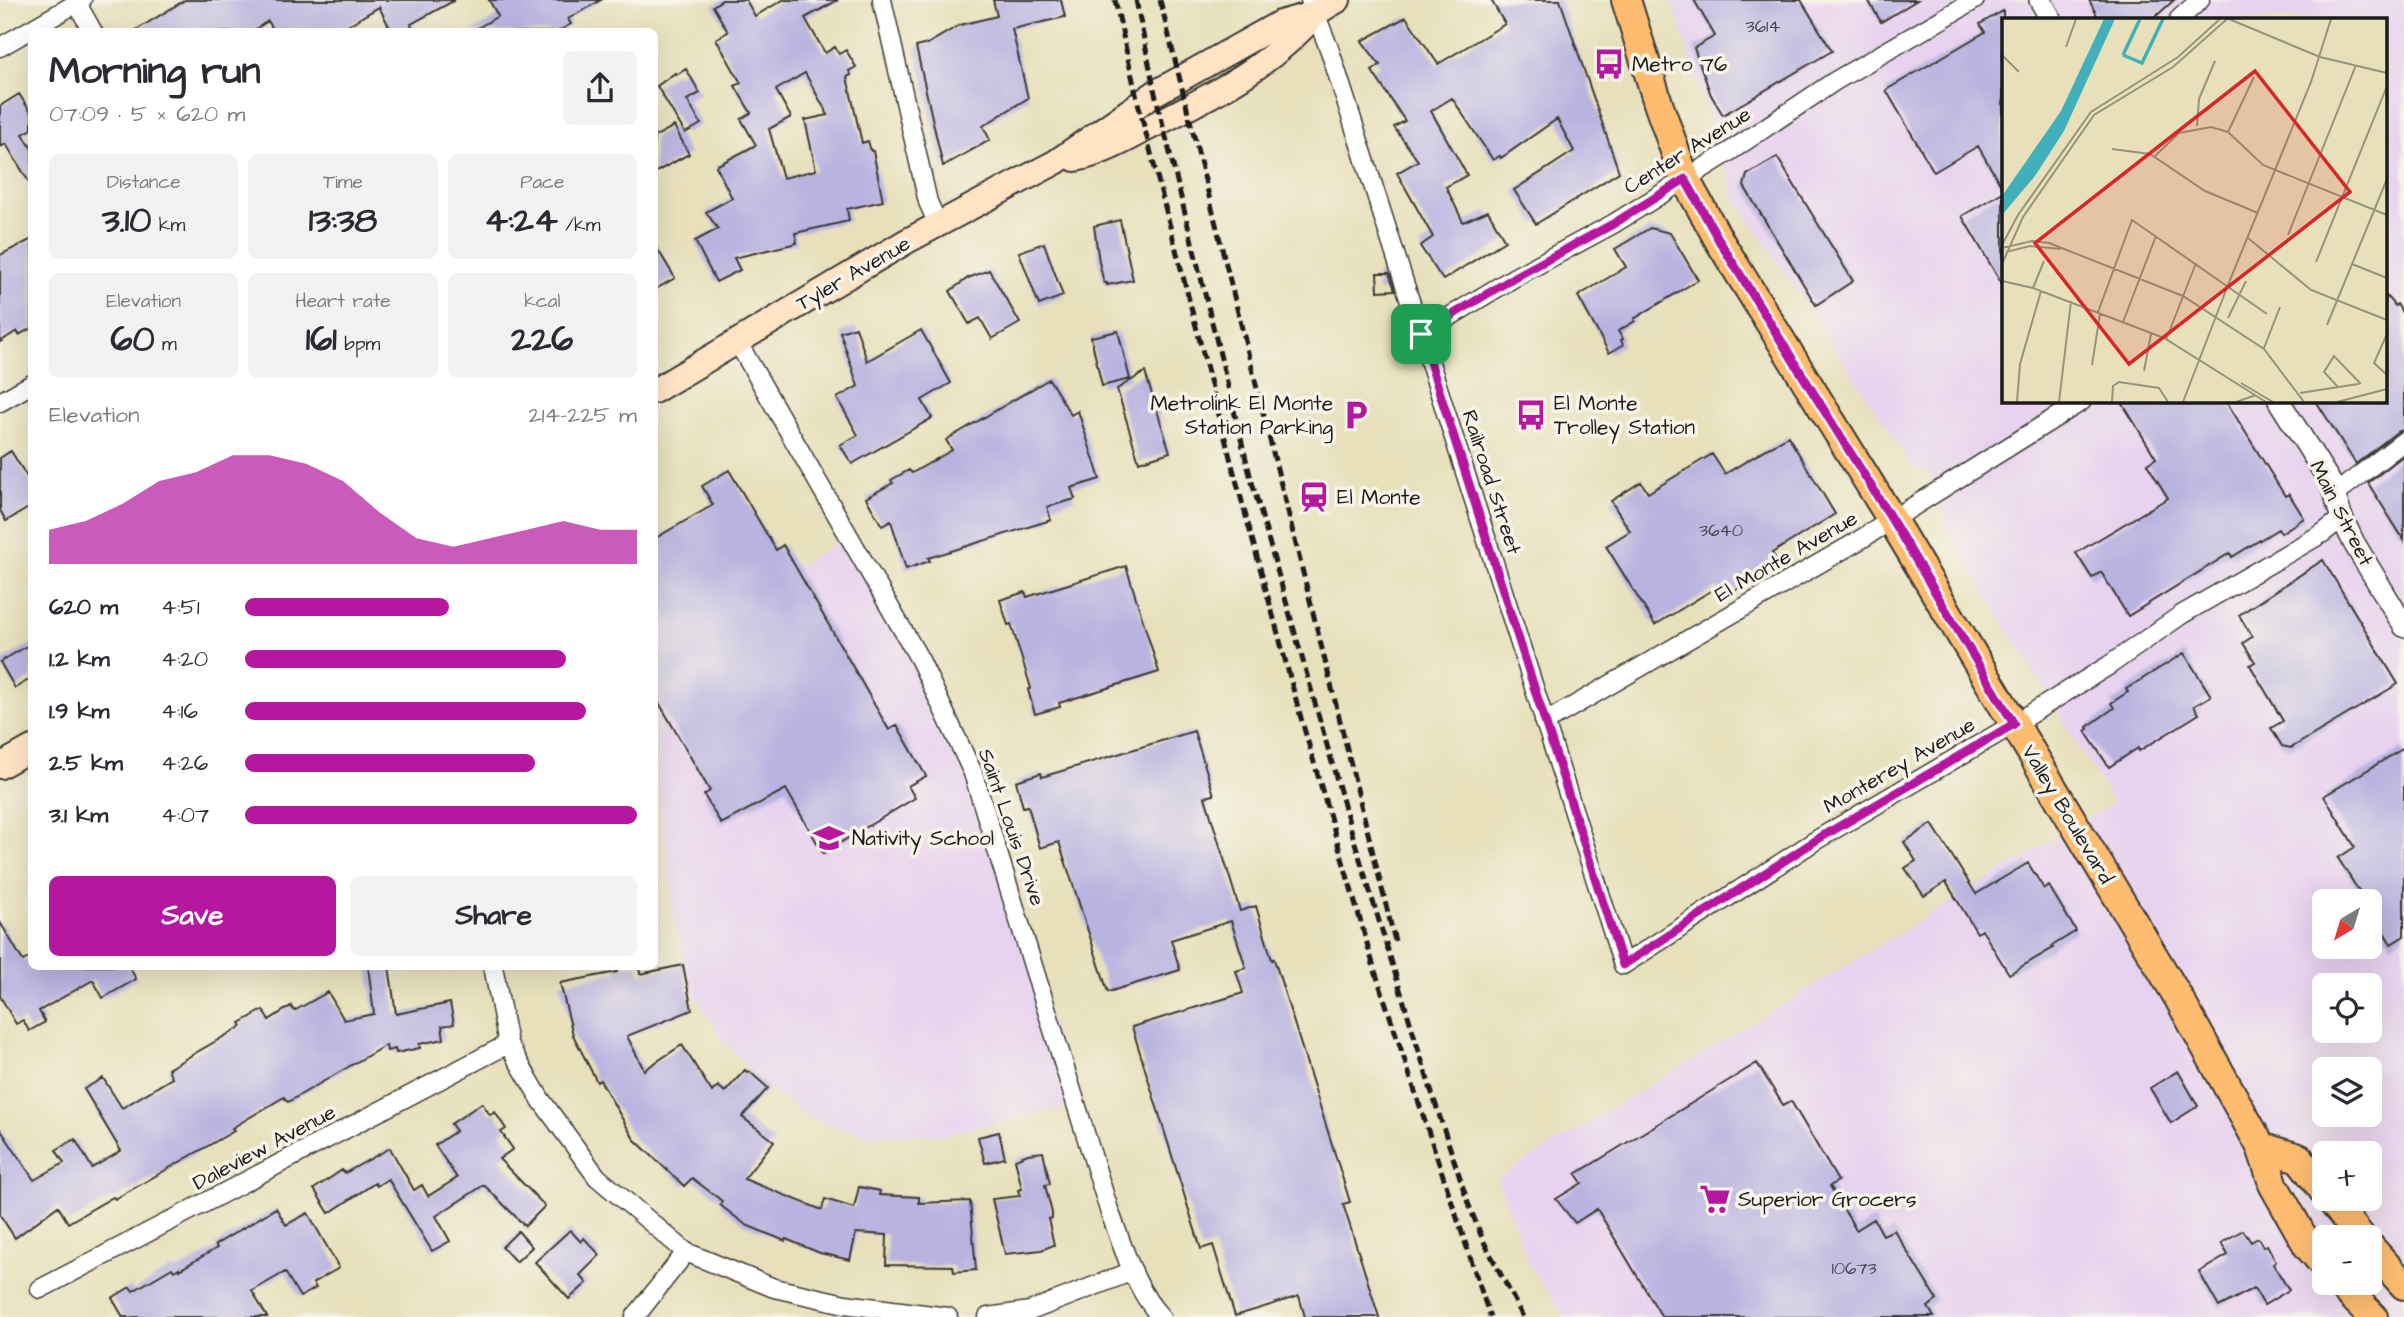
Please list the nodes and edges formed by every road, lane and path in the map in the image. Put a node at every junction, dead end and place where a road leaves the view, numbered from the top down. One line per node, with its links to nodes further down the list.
1 (882, 0): 16 (street)
2 (1338, 0): 8 (main road, Tyler Avenue)
3 (1626, 0): 15 (main road, Valley Boulevard)
4 (1975, 0): 15 (street, Center Avenue)
5 (2040, 0): 9 (street)
6 (2200, 0): 10 (street)
7 (78, 1): 11 (street); 12 (street)
8 (1313, 6): 16 (main road, Tyler Avenue); 17 (street, Railroad Street)
9 (2050, 18)
10 (2180, 18)
11 (32, 28)
12 (91, 28)
13 (28, 30): 14 (street)
14 (0, 47)
15 (1685, 179): 17 (street, Center Avenue); 27 (main road, Valley Boulevard)
16 (938, 224): 18 (main road, Tyler Avenue)
17 (1421, 334): 29 (street, Railroad Street)
18 (737, 341): 20 (main road, Tyler Avenue); 43 (street, Saint Louis Drive)
19 (28, 386): 21 (street)
20 (658, 389)
21 (0, 402)
22 (2080, 402): 27 (street, El Monte Avenue)
23 (2281, 402): 25 (street, Main Street)
24 (2404, 441): 25 (street)
25 (2335, 494): 26 (street, Main Street)
26 (2342, 518): 28 (street, Main Street); 30 (street, Monterey Avenue)
27 (1892, 520): 29 (street, El Monte Avenue); 30 (main road, Valley Boulevard)
28 (2404, 626)
29 (1544, 723): 33 (street, Railroad Street)
30 (2014, 724): 33 (street, Monterey Avenue); 36 (main road, Valley Boulevard)
31 (28, 750): 32 (main road)
32 (0, 766)
33 (1623, 965)
34 (494, 970): 35 (street)
35 (508, 1044): 41 (street); 45 (street, Daleview Avenue)
36 (2261, 1147): 37 (main road); 40 (main road, Valley Boulevard)
37 (2312, 1174)
38 (2340, 1211): 39 (main road)
39 (2351, 1225)
40 (2312, 1251)
41 (686, 1252): 47 (street); 48 (street)
42 (2382, 1260): 44 (main road)
43 (1133, 1271): 49 (street); 50 (street, Saint Louis Drive)
44 (2404, 1285)
45 (40, 1289)
46 (2351, 1295): 51 (main road)
47 (635, 1317)
48 (948, 1317)
49 (988, 1317)
50 (1161, 1317)
51 (2373, 1317)

